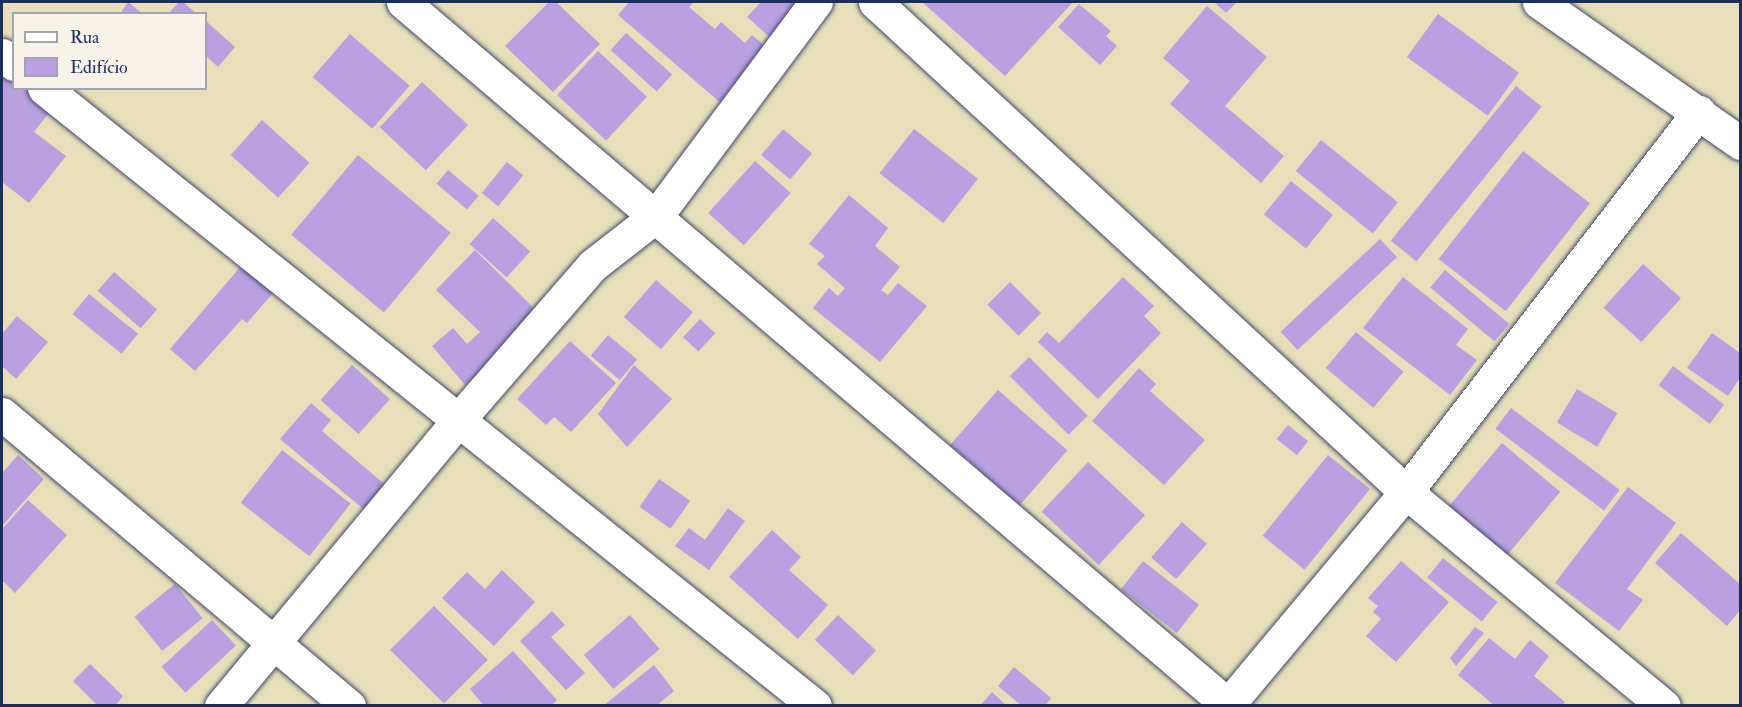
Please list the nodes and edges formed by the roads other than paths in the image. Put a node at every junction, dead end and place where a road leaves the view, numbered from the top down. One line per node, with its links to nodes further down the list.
1 (404, 2): 8 (street)
2 (816, 2): 8 (street)
3 (875, 2): 11 (street)
4 (1539, 2): 6 (street)
5 (47, 90): 10 (street)
6 (1700, 112): 7 (street); 11 (street)
7 (1740, 143)
8 (657, 216): 10 (street); 16 (street)
9 (2, 414): 12 (street)
10 (459, 419): 12 (street); 15 (street)
11 (1407, 492): 16 (street); 17 (street)
12 (275, 644): 13 (street); 14 (street)
13 (221, 705)
14 (349, 705)
15 (814, 705)
16 (1228, 705)
17 (1664, 705)

